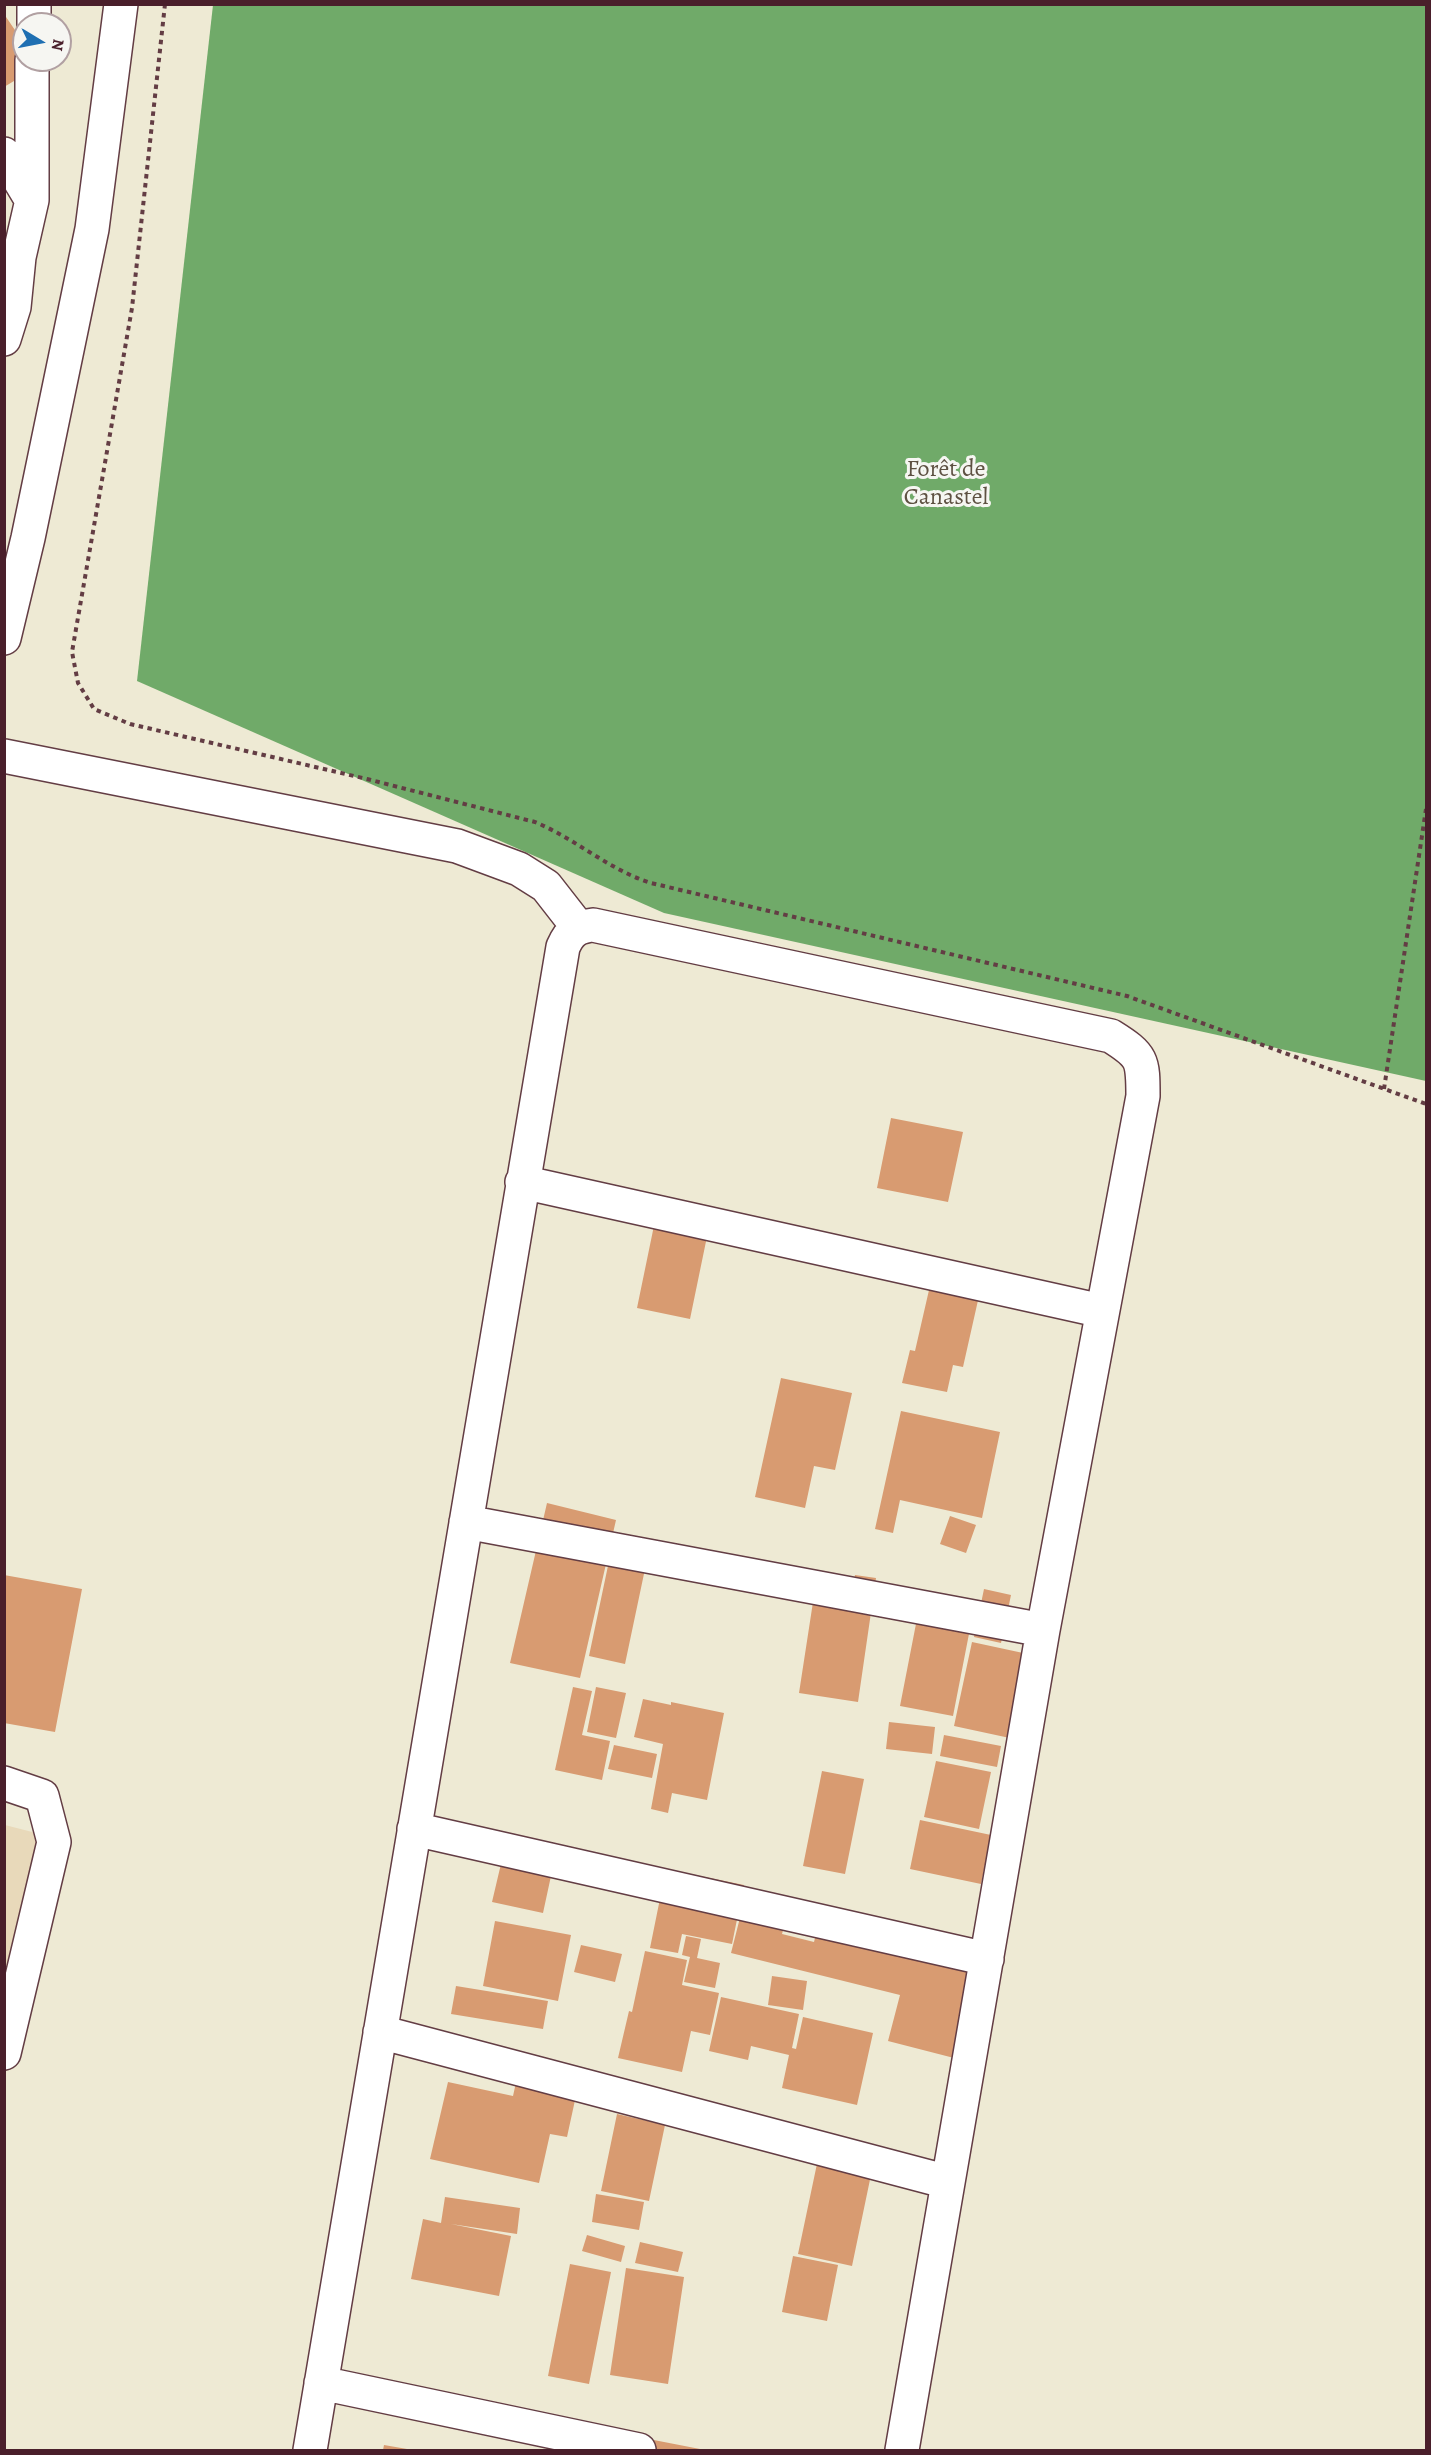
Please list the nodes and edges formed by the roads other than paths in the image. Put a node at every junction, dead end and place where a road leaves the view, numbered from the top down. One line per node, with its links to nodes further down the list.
1 (121, 4): 7 (street)
2 (32, 72): 4 (street)
3 (4, 154): 4 (street)
4 (32, 200): 5 (street)
5 (12, 258): 6 (street)
6 (4, 339)
7 (4, 638)
8 (4, 756): 9 (street)
9 (578, 927): 10 (street); 11 (street)
10 (522, 1182): 11 (street); 12 (street)
11 (1102, 1311): 13 (street)
12 (466, 1522): 13 (street); 15 (street)
13 (1043, 1630): 16 (street)
14 (4, 1783): 18 (street)
15 (414, 1829): 16 (street); 17 (street)
16 (987, 1959): 19 (street)
17 (380, 2032): 19 (street); 20 (street)
18 (4, 2053)
19 (948, 2182): 23 (street)
20 (321, 2383): 21 (street); 22 (street)
21 (310, 2451)
22 (639, 2451)
23 (902, 2451)

